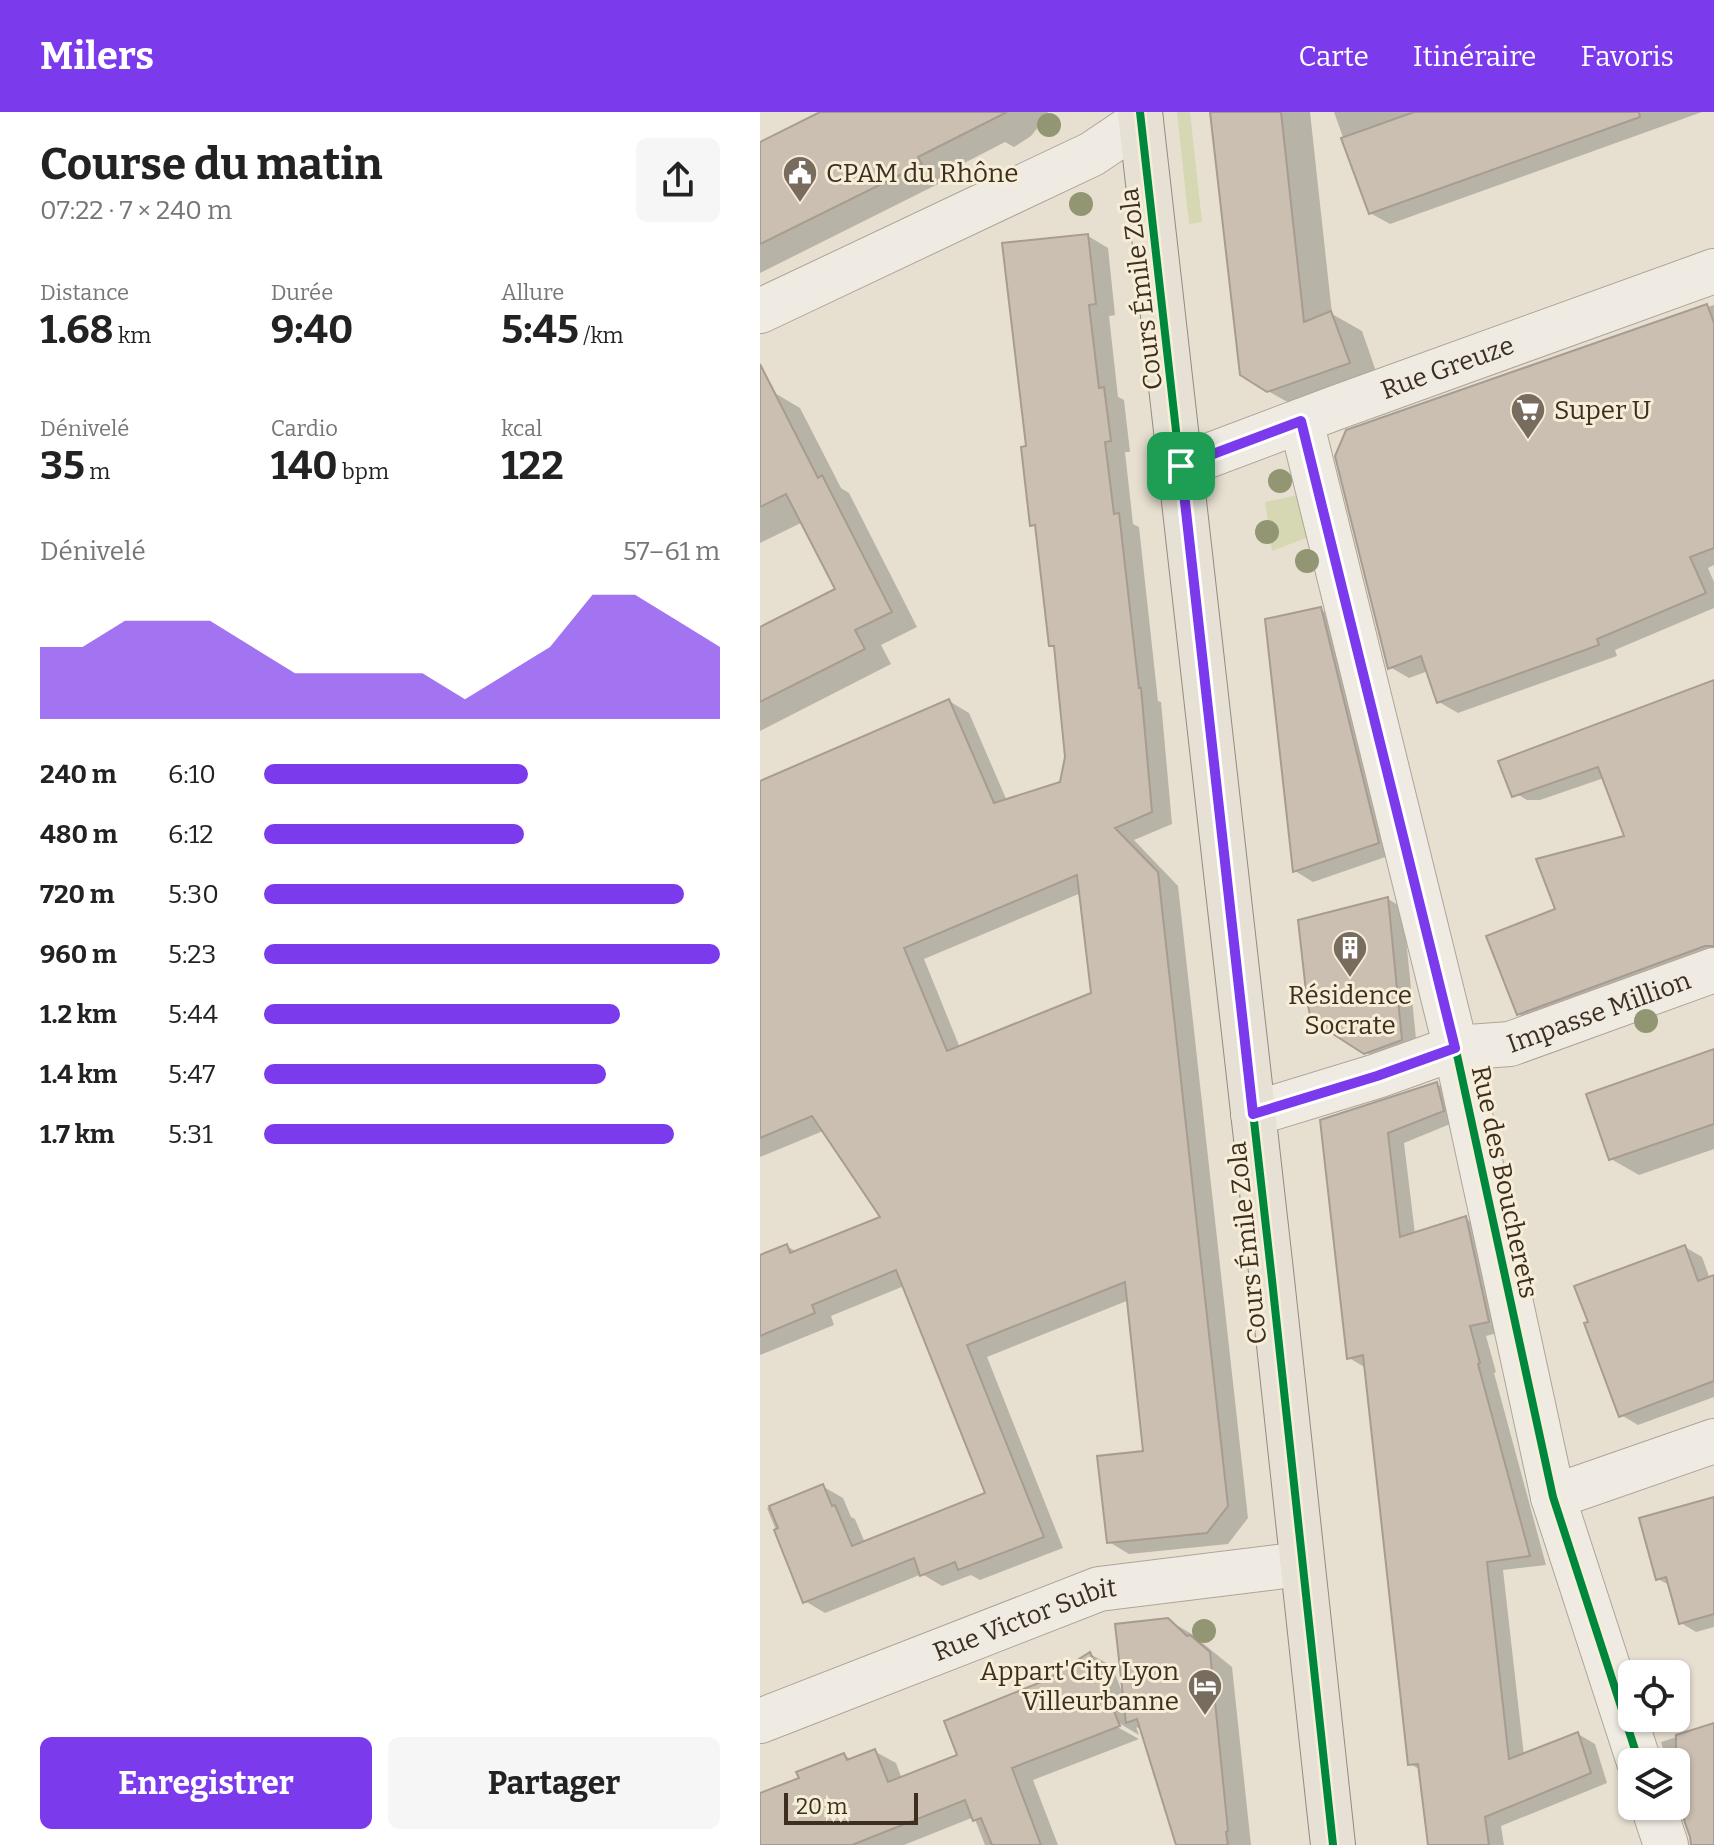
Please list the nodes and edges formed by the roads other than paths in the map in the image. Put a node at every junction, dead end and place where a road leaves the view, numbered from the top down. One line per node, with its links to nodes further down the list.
1 (1140, 117): 3 (street); 5 (main road, Cours Émile Zola)
2 (1714, 271): 4 (street, Rue Greuze)
3 (760, 311)
4 (1301, 421): 5 (street, Rue Greuze); 7 (street, Rue des Boucherets)
5 (1181, 466): 8 (main road, Cours Émile Zola)
6 (1714, 970): 7 (street, Impasse Million)
7 (1455, 1048): 8 (street, Impasse Million); 10 (street, Rue des Boucherets)
8 (1253, 1114): 11 (main road, Cours Émile Zola)
9 (1714, 1441): 10 (street)
10 (1553, 1497): 13 (street, Rue des Boucherets)
11 (1301, 1564): 12 (street, Rue Victor Subit); 15 (main road, Cours Émile Zola)
12 (760, 1721)
13 (1634, 1748)
14 (1658, 1820): 16 (street)
15 (1333, 1845)
16 (1666, 1845)

